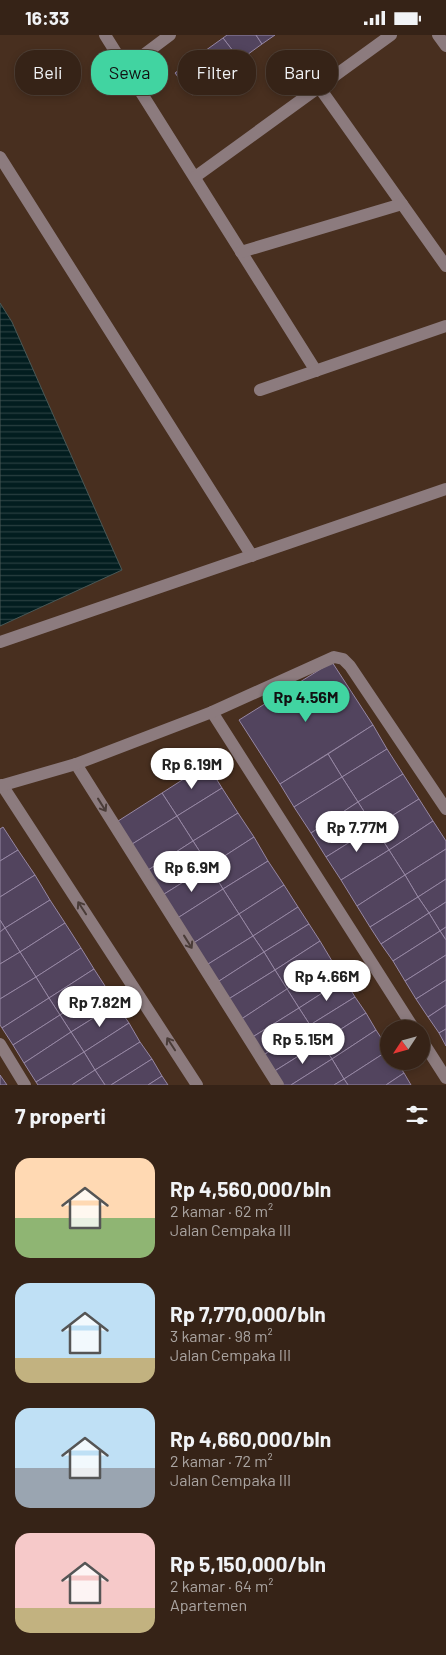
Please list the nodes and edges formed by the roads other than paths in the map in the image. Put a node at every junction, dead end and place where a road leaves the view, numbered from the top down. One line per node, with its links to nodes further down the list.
1 (105, 35): 6 (street)
2 (170, 35): 7 (street)
3 (391, 35): 8 (street)
4 (438, 35): 5 (street)
5 (446, 46)
6 (115, 50)
7 (150, 50)
8 (338, 74)
9 (143, 95): 13 (street)
10 (309, 95): 13 (street)
11 (326, 95): 14 (street)
12 (0, 157): 21 (street)
13 (195, 177): 15 (street)
14 (402, 204): 15 (street); 16 (street)
15 (241, 252): 18 (street)
16 (446, 266)
17 (446, 326): 18 (street)
18 (316, 371): 19 (street)
19 (260, 390)
20 (446, 489): 21 (street)
21 (252, 556): 22 (street)
22 (0, 642)
23 (212, 712): 24 (street); 26 (street); 27 (street)
24 (76, 764): 25 (street); 33 (street, one-way to 33)
25 (1, 786): 32 (street, one-way to 25)
26 (446, 809)
27 (408, 1020)
28 (0, 1044): 31 (street)
29 (430, 1053): 30 (street)
30 (446, 1078)
31 (26, 1085)
32 (197, 1085)
33 (278, 1085)

